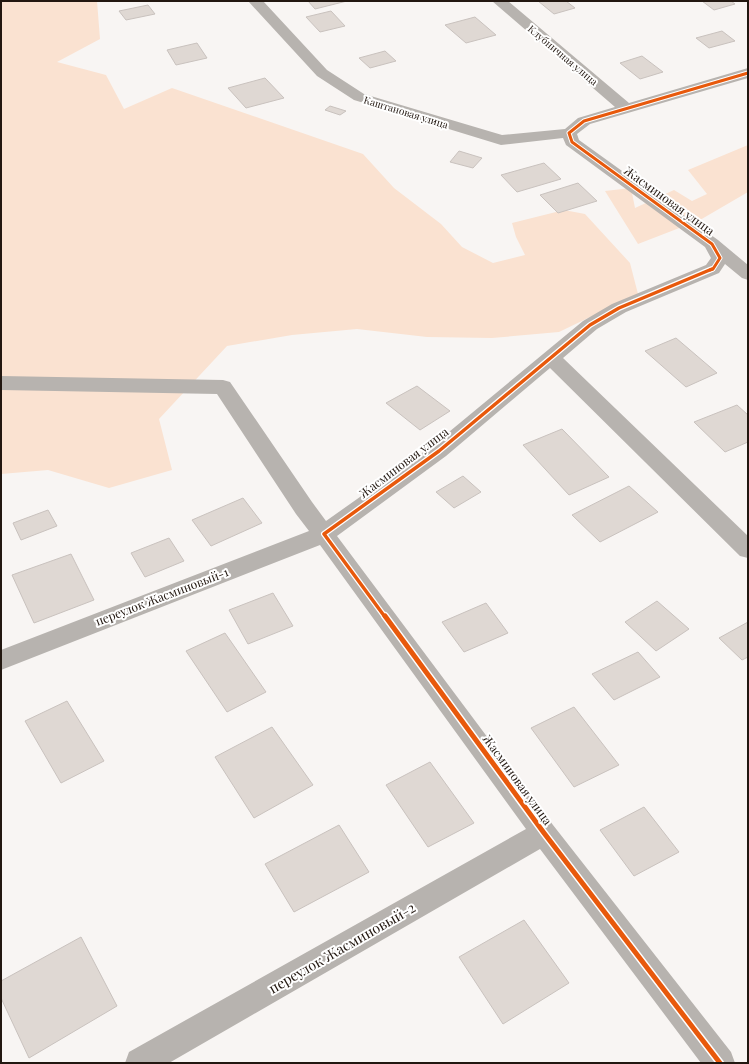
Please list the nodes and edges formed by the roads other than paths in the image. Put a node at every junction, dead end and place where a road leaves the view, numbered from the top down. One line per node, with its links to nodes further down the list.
1 (255, 1): 5 (street, Каштановая улица)
2 (499, 1): 4 (street, Клубничная улица)
3 (748, 73): 4 (street)
4 (627, 109): 5 (street)
5 (569, 132): 6 (street, Жасминовая улица)
6 (712, 244): 7 (street); 8 (street, Жасминовая улица)
7 (748, 274)
8 (551, 358): 10 (street, Жасминовая улица); 11 (street)
9 (1, 383): 10 (street)
10 (324, 534): 12 (street, переулок Жасминовый-1); 13 (street, Жасминовая улица)
11 (748, 550)
12 (1, 660)
13 (544, 833): 14 (street, переулок Жасминовый-2); 15 (street, Жасминовая улица)
14 (140, 1063)
15 (720, 1063)

